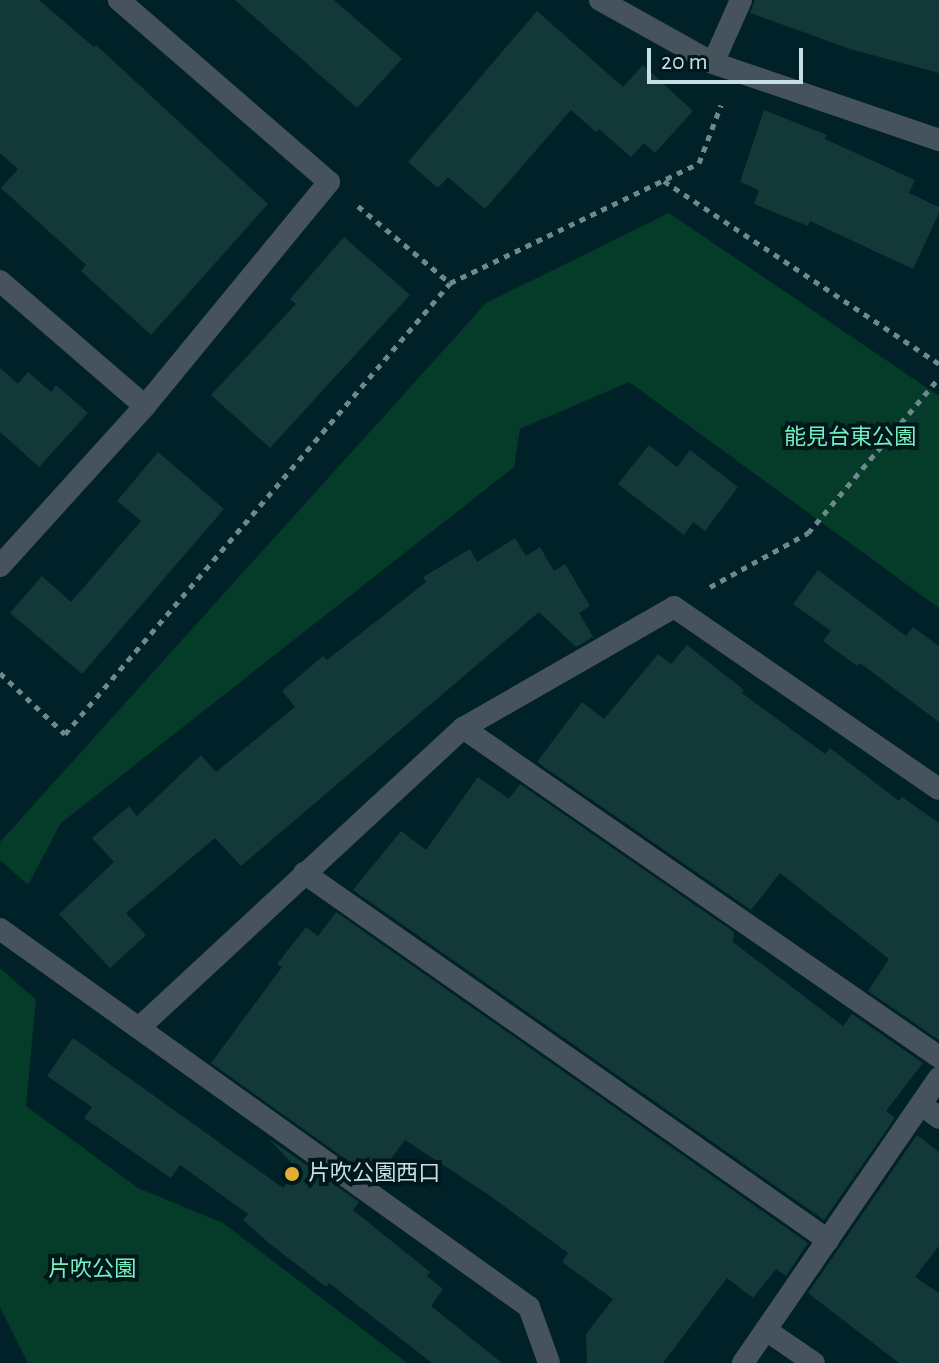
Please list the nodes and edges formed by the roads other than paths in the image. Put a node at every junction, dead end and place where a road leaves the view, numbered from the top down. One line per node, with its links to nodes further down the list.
1 (119, 0): 7 (street)
2 (600, 0): 4 (street)
3 (741, 0): 4 (street)
4 (713, 63): 5 (street)
5 (939, 140)
6 (0, 281): 7 (street)
7 (145, 406): 8 (street)
8 (0, 566)
9 (463, 728): 10 (street); 11 (street); 14 (street)
10 (939, 789)
11 (304, 873): 13 (street); 17 (street)
12 (0, 929): 13 (street)
13 (141, 1026): 19 (street)
14 (939, 1057)
15 (939, 1078): 16 (street)
16 (930, 1112): 17 (street)
17 (828, 1240): 18 (street)
18 (766, 1330): 20 (street); 21 (street)
19 (549, 1363)
20 (743, 1363)
21 (814, 1363)

